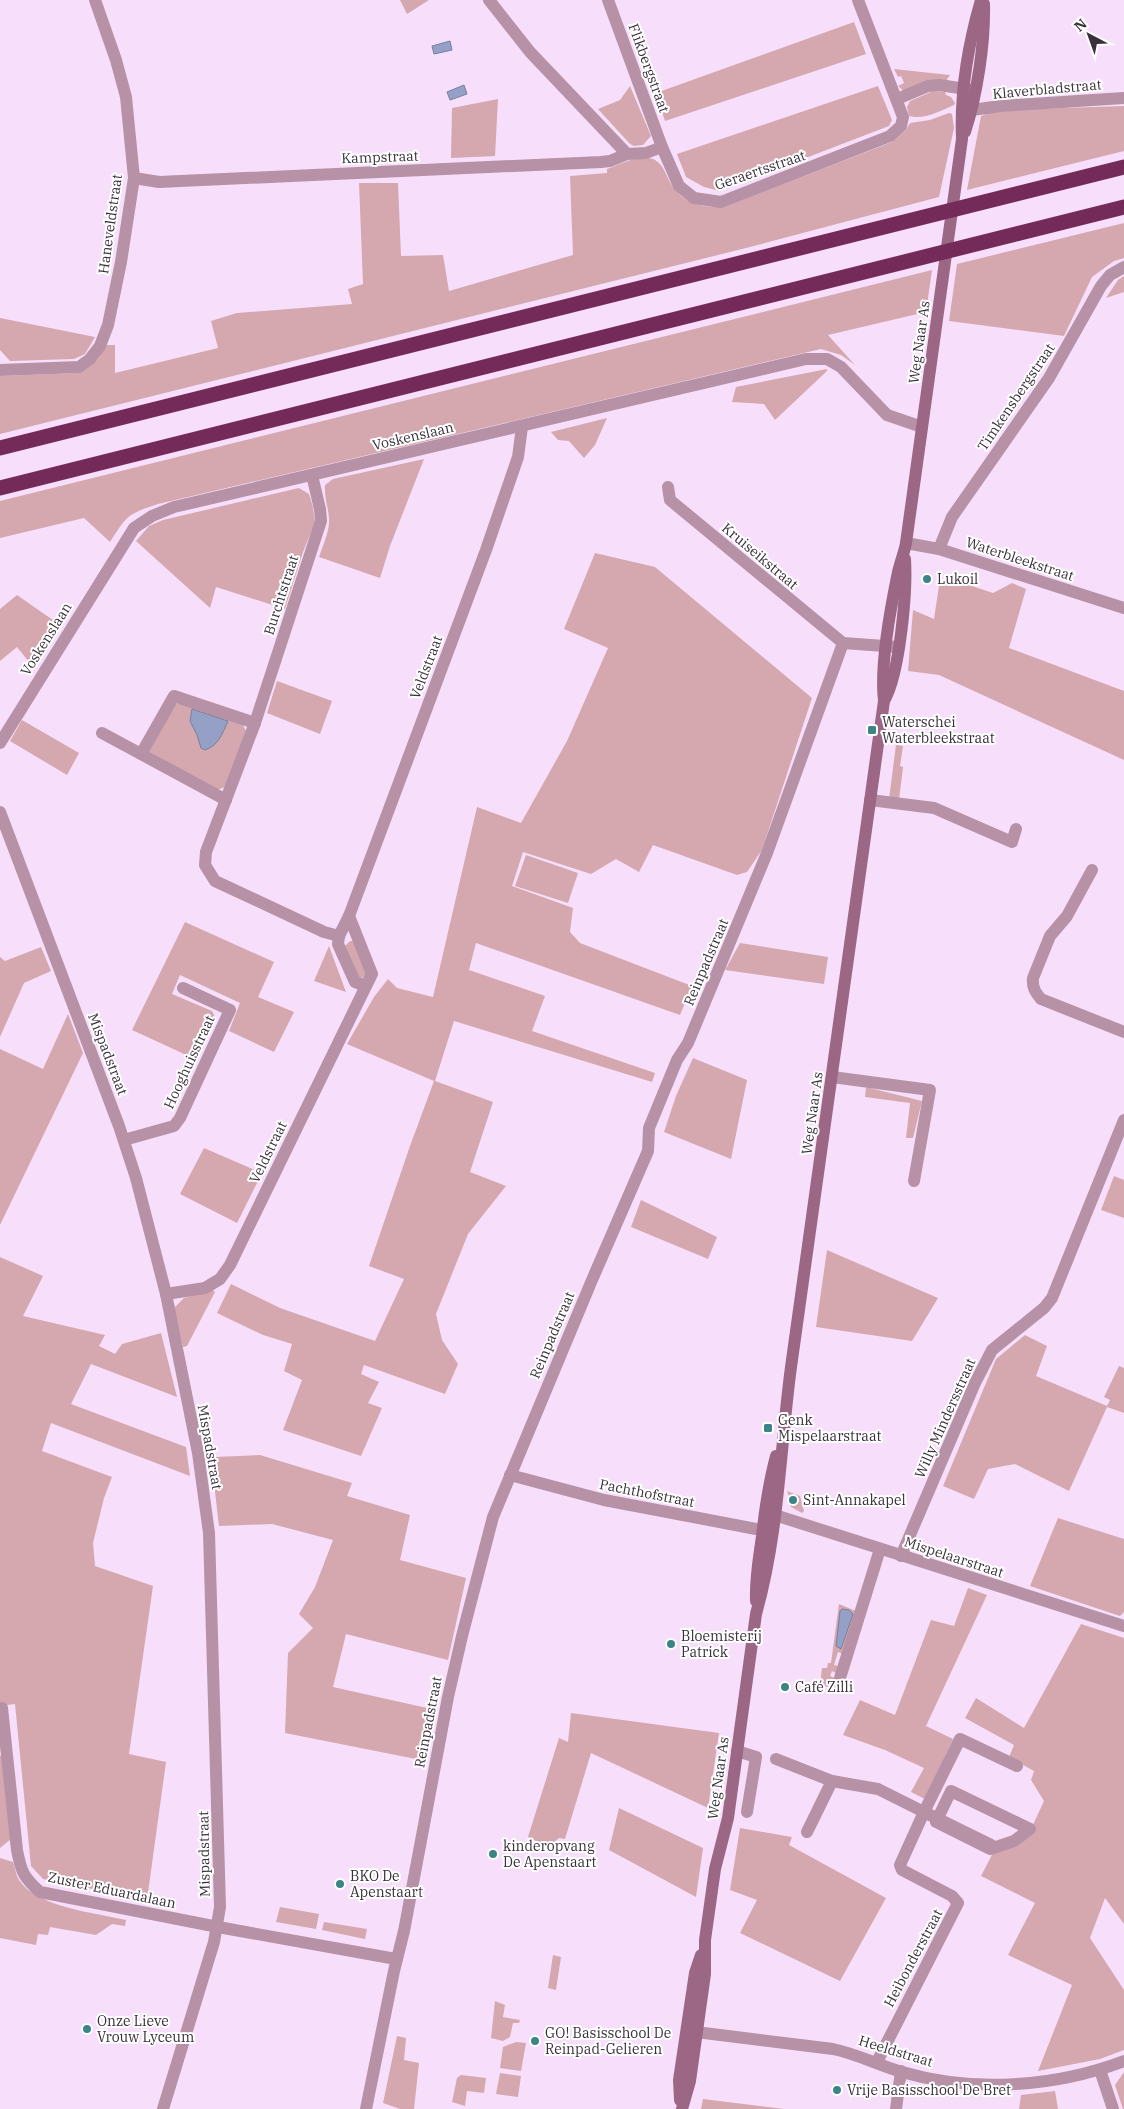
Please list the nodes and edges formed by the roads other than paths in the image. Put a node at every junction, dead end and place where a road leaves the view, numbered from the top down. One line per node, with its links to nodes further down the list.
1 (96, 0): 14 (street, Haneveldstraat)
2 (489, 0): 12 (street)
3 (608, 0): 11 (street, Flikbergstraat)
4 (858, 0): 8 (street)
5 (983, 0): 6 (main road, Weg Naar As)
6 (969, 90): 8 (street); 9 (main road, Weg Naar As); 10 (main road, Weg Naar As)
7 (1124, 98): 9 (street, Klaverbladstraat)
8 (897, 99): 11 (street, Geraertsstraat)
9 (972, 110): 10 (main road, Weg Naar As)
10 (962, 139): 18 (main road, Weg Naar As)
11 (662, 147): 12 (street)
12 (627, 154): 14 (street, Kampstraat)
13 (1124, 167): 20 (highway)
14 (134, 178): 17 (street, Haneveldstraat)
15 (1124, 207): 23 (highway)
16 (1124, 267): 25 (street, Timkensbergstraat)
17 (0, 370)
18 (922, 426): 19 (street, Voskenslaan); 24 (main road, Weg Naar As)
19 (522, 427): 21 (street, Voskenslaan); 38 (street, Veldstraat)
20 (0, 448)
21 (312, 475): 29 (street, Burchtstraat); 31 (street, Voskenslaan)
22 (668, 487): 27 (street, Kruiseikstraat)
23 (0, 488)
24 (905, 546): 25 (street, Waterbleekstraat); 28 (main road, Weg Naar As)
25 (939, 549): 26 (street, Waterbleekstraat)
26 (1124, 608)
27 (843, 643): 28 (street); 49 (street, Reinpadstraat)
28 (892, 647): 34 (main road, Weg Naar As)
29 (255, 723): 32 (street); 33 (street, Burchtstraat)
30 (102, 733): 32 (street)
31 (1, 739)
32 (141, 754): 33 (street)
33 (226, 800): 39 (street, Burchtstraat)
34 (870, 800): 36 (street); 43 (main road, Weg Naar As)
35 (0, 812): 45 (street, Mispadstraat)
36 (1016, 830)
37 (1092, 870): 42 (street)
38 (349, 916): 39 (street, Veldstraat); 40 (street, Veldstraat)
39 (339, 936): 40 (street)
40 (366, 986): 47 (street, Veldstraat)
41 (183, 988): 45 (street, Hooghuisstraat)
42 (1124, 1032)
43 (832, 1077): 46 (street); 48 (main road, Weg Naar As)
44 (1124, 1120): 53 (street, Willy Mindersstraat)
45 (124, 1140): 47 (street, Mispadstraat)
46 (914, 1181)
47 (166, 1294): 71 (street, Mispadstraat)
48 (783, 1431): 50 (main road, Weg Naar As); 51 (main road, Weg Naar As)
49 (510, 1475): 51 (street, Pachthofstraat); 72 (street, Reinpadstraat)
50 (775, 1516): 51 (street); 52 (street, Mispelaarstraat); 54 (main road, Weg Naar As)
51 (762, 1530): 54 (main road, Weg Naar As)
52 (880, 1549): 53 (street, Mispelaarstraat); 56 (street)
53 (901, 1556): 55 (street, Mispelaarstraat)
54 (756, 1614): 59 (main road, Weg Naar As)
55 (1124, 1626)
56 (840, 1678)
57 (2, 1708): 58 (street, Zuster Eduardalaan)
58 (3, 1731): 71 (street, Zuster Eduardalaan)
59 (737, 1751): 65 (street); 73 (main road, Weg Naar As)
60 (776, 1759): 62 (street)
61 (1017, 1766): 63 (street)
62 (832, 1780): 66 (street); 69 (street)
63 (936, 1788): 64 (street); 66 (street)
64 (949, 1795): 67 (street); 67 (street); 68 (street)
65 (747, 1812)
66 (924, 1812): 67 (street); 75 (street, Heibonderstraat)
67 (937, 1819): 70 (street)
68 (1022, 1829)
69 (807, 1832)
70 (991, 1845)
71 (218, 1927): 72 (street, Zuster Eduardalaan); 78 (street, Mispadstraat)
72 (396, 1959): 79 (street, Reinpadstraat)
73 (692, 2031): 75 (street, Heeldstraat); 80 (main road, Weg Naar As)
74 (1124, 2061): 76 (street, Heeldstraat)
75 (877, 2062): 77 (street, Heeldstraat)
76 (1100, 2070): 77 (street, Heeldstraat); 82 (street)
77 (901, 2071): 81 (street)
78 (162, 2109)
79 (366, 2109)
80 (681, 2109)
81 (896, 2109)
82 (1113, 2109)

